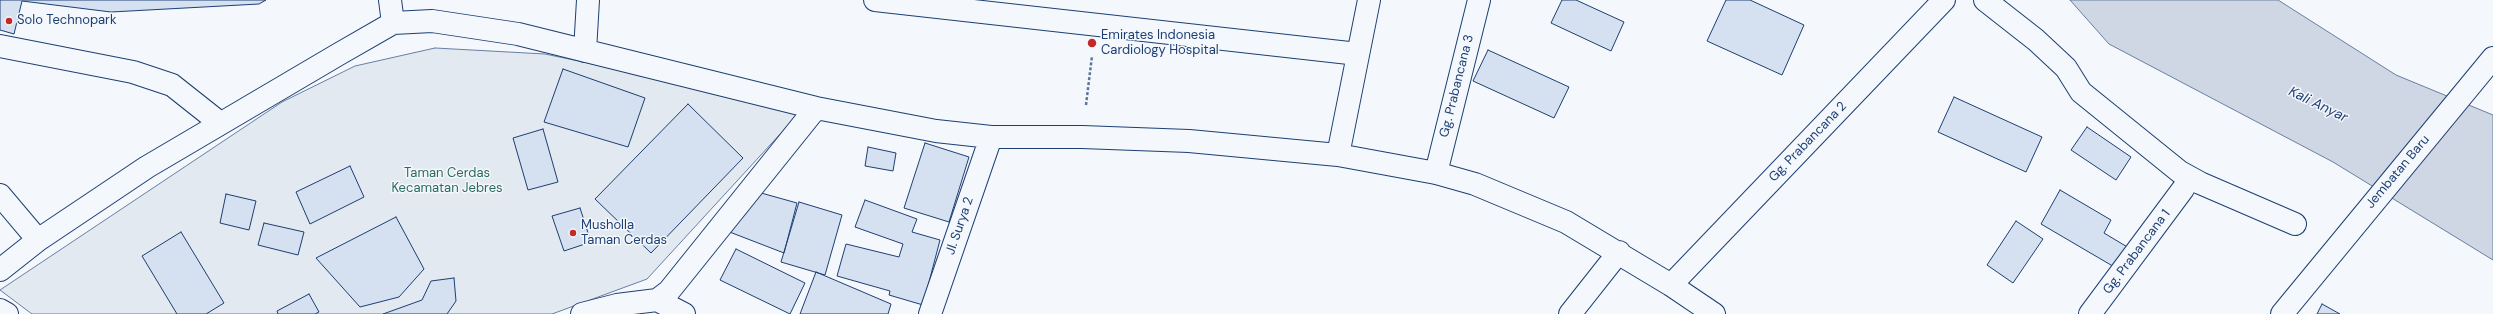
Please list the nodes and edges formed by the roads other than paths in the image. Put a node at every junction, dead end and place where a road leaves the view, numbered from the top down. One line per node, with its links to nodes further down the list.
1 (390, 0): 8 (street)
2 (588, 0): 10 (street)
3 (1370, 0): 11 (street)
4 (1479, 0): 17 (street, Gg. Prabancana 3)
5 (1944, 0): 24 (street, Gg. Prabancana 2)
6 (1986, 0): 20 (street)
7 (885, 1): 11 (street)
8 (393, 23): 10 (street); 14 (street)
9 (0, 46): 14 (street)
10 (584, 51): 13 (street)
11 (1358, 54): 16 (street)
12 (2493, 58): 34 (street, Jembatan Baru)
13 (816, 108): 15 (street); 25 (street)
14 (220, 123): 21 (street)
15 (991, 137): 16 (street); 30 (street, Jl. Surya 2)
16 (1338, 155): 17 (street)
17 (1436, 173): 22 (street)
18 (2183, 189): 33 (street, Gg. Prabancana 1)
19 (0, 195): 21 (street)
20 (2295, 224)
21 (38, 240): 23 (street)
22 (1619, 252): 24 (street); 31 (street)
23 (0, 270)
24 (1671, 285): 32 (street)
25 (657, 300): 28 (street); 29 (street)
26 (0, 310): 27 (street)
27 (7, 314)
28 (582, 314)
29 (684, 314)
30 (930, 314)
31 (1570, 314)
32 (1714, 314)
33 (2090, 314)
34 (2282, 314)

